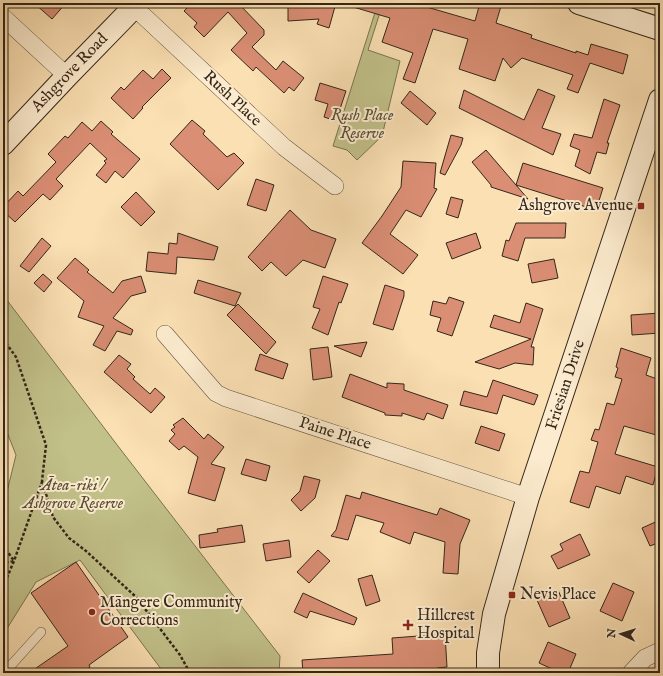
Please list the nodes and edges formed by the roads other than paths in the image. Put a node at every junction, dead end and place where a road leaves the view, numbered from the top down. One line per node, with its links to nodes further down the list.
1 (579, 3): 4 (street)
2 (136, 5): 5 (street, Ashgrove Road); 8 (street, Rush Place)
3 (3, 17): 5 (street)
4 (660, 29)
5 (67, 76): 7 (street, Ashgrove Road)
6 (658, 113): 10 (street, Friesian Drive)
7 (3, 144)
8 (335, 186)
9 (165, 334): 10 (street, Paine Place)
10 (528, 497): 14 (street, Friesian Drive)
11 (41, 632): 13 (lane)
12 (660, 652): 15 (street)
13 (4, 673)
14 (488, 673)
15 (631, 673)

